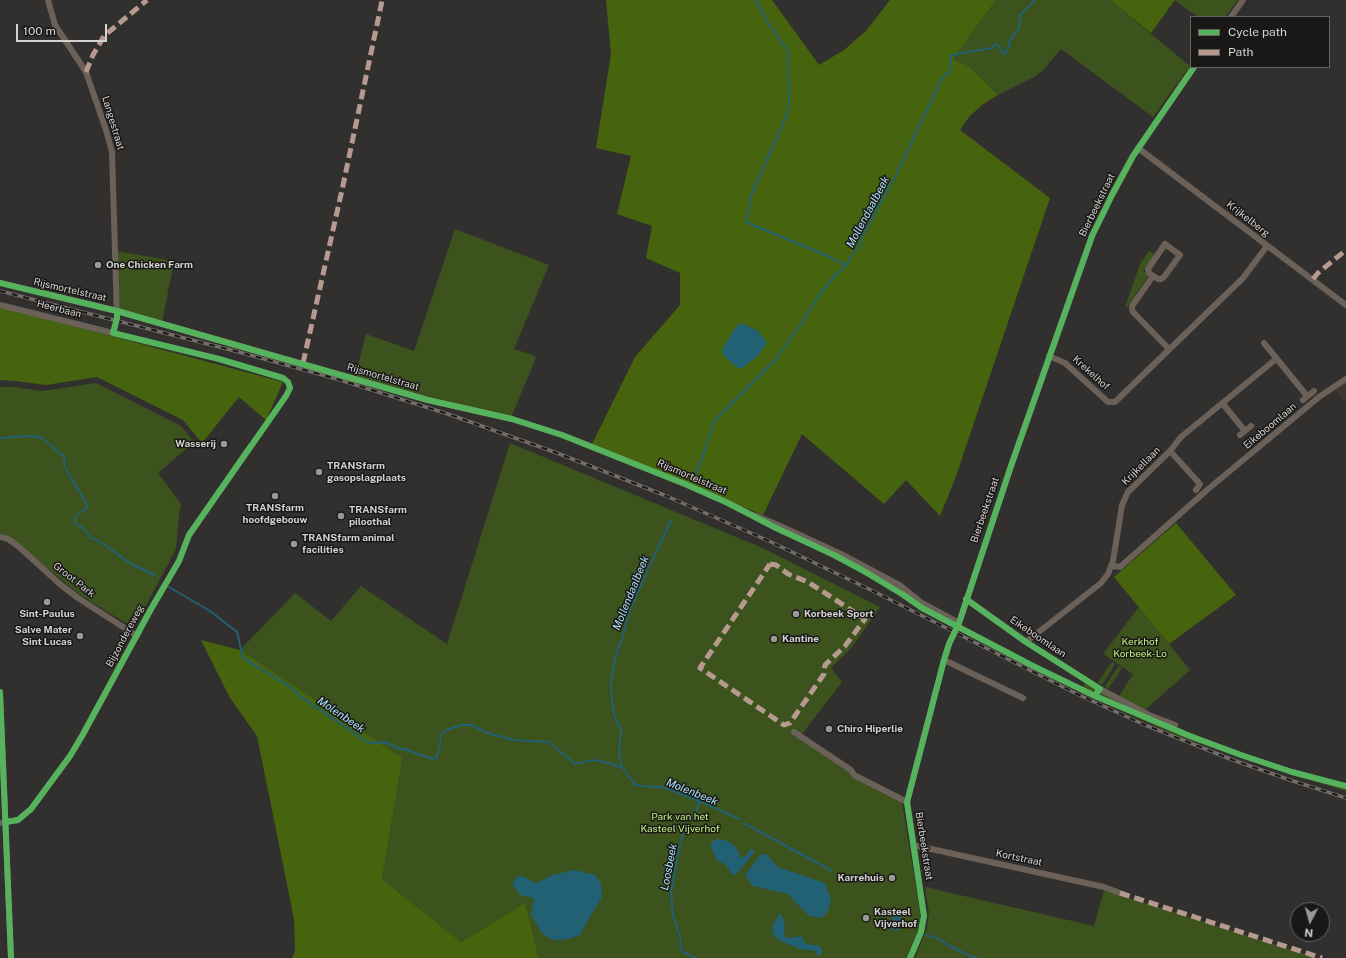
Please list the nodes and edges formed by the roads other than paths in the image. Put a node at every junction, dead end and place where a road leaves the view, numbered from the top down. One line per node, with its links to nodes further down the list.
1 (48, 0): 11 (street, Langestraat)
2 (1243, 0): 3 (street)
3 (1232, 16)
4 (1193, 68): 5 (street, Bierbeekstraat)
5 (1138, 148): 6 (street, Krijkelberg); 15 (street, Bierbeekstraat)
6 (1267, 246): 10 (street, Krijkelberg); 14 (street, Krekelhof)
7 (1153, 276): 7 (street); 14 (street)
8 (0, 284): 11 (street, Rijsmortelstraat)
9 (0, 305): 12 (street, Heerbaan)
10 (1346, 305)
11 (117, 315): 27 (street, Rijsmortelstraat)
12 (115, 327)
13 (1264, 343): 16 (street)
14 (1169, 349): 15 (street, Krekelhof)
15 (1049, 356): 26 (street, Bierbeekstraat)
16 (1276, 359): 18 (street); 19 (street, Krijkellaan)
17 (1346, 378): 25 (street, Eikeboomlaan)
18 (1314, 391)
19 (1222, 404): 20 (street); 22 (street, Krijkellaan)
20 (1251, 426)
21 (250, 447): 28 (street, Bijzondereweg)
22 (1170, 451): 23 (street, Krijkellaan); 25 (street, Krijkellaan)
23 (1196, 490)
24 (0, 537): 28 (street, Groot Park)
25 (1112, 566): 29 (street, Eikeboomlaan)
26 (966, 599): 27 (street, Bierbeekstraat); 29 (street, Eikeboomlaan)
27 (959, 622): 30 (street, Bierbeekstraat)
28 (137, 636): 36 (street, Bijzondereweg)
29 (1026, 642): 33 (street, Eikeboomlaan)
30 (944, 660): 32 (street); 35 (street, Bierbeekstraat)
31 (0, 692): 36 (street)
32 (1023, 698)
33 (1175, 725)
34 (794, 732): 35 (street, Bierbeekstraat)
35 (907, 802): 37 (street, Bierbeekstraat)
36 (3, 823): 39 (street)
37 (913, 845): 38 (street, Kortstraat); 40 (street, Bierbeekstraat)
38 (1120, 892)
39 (11, 958)
40 (910, 958)

